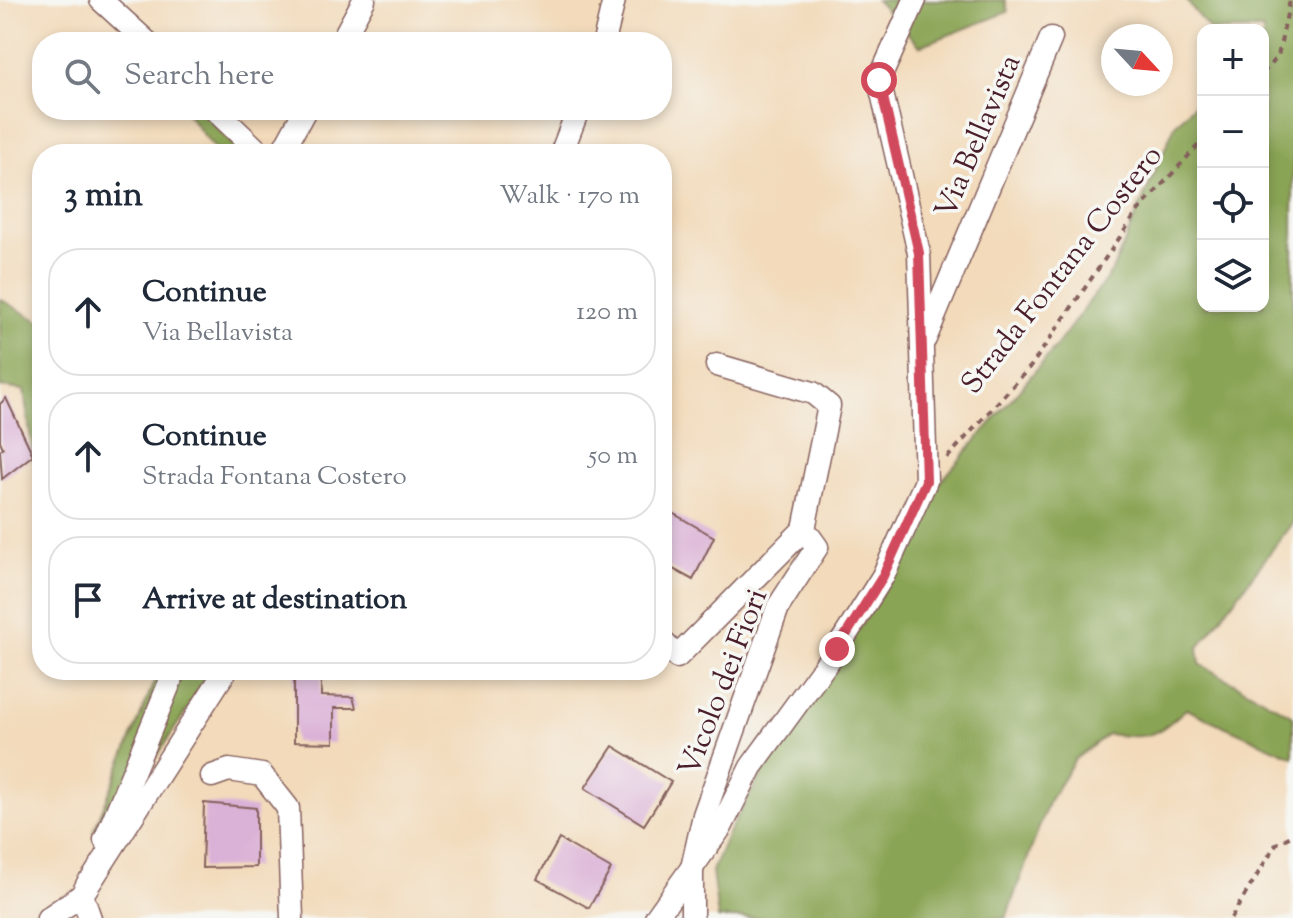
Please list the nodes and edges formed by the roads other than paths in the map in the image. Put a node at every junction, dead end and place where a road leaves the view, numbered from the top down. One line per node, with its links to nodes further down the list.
1 (101, 0): 5 (street)
2 (364, 0): 6 (street)
3 (614, 0): 7 (street)
4 (915, 0): 15 (street, Via Bellavista)
5 (136, 32)
6 (346, 32)
7 (606, 32)
8 (1051, 38): 15 (street, Via Bellavista)
9 (225, 120): 12 (street)
10 (300, 120): 13 (street)
11 (574, 120): 14 (street)
12 (251, 144)
13 (286, 144)
14 (565, 144)
15 (922, 346): 22 (street, Via Bellavista)
16 (717, 365): 17 (street, Vicolo dei Fiori)
17 (804, 529): 18 (street, Vicolo dei Fiori); 22 (street, Vicolo dei Fiori)
18 (672, 652)
19 (171, 680): 23 (street)
20 (220, 680): 23 (street)
21 (212, 776): 26 (street)
22 (692, 868): 27 (street); 28 (street)
23 (82, 895): 24 (street); 25 (street)
24 (48, 918)
25 (90, 918)
26 (292, 918)
27 (656, 918)
28 (692, 918)

